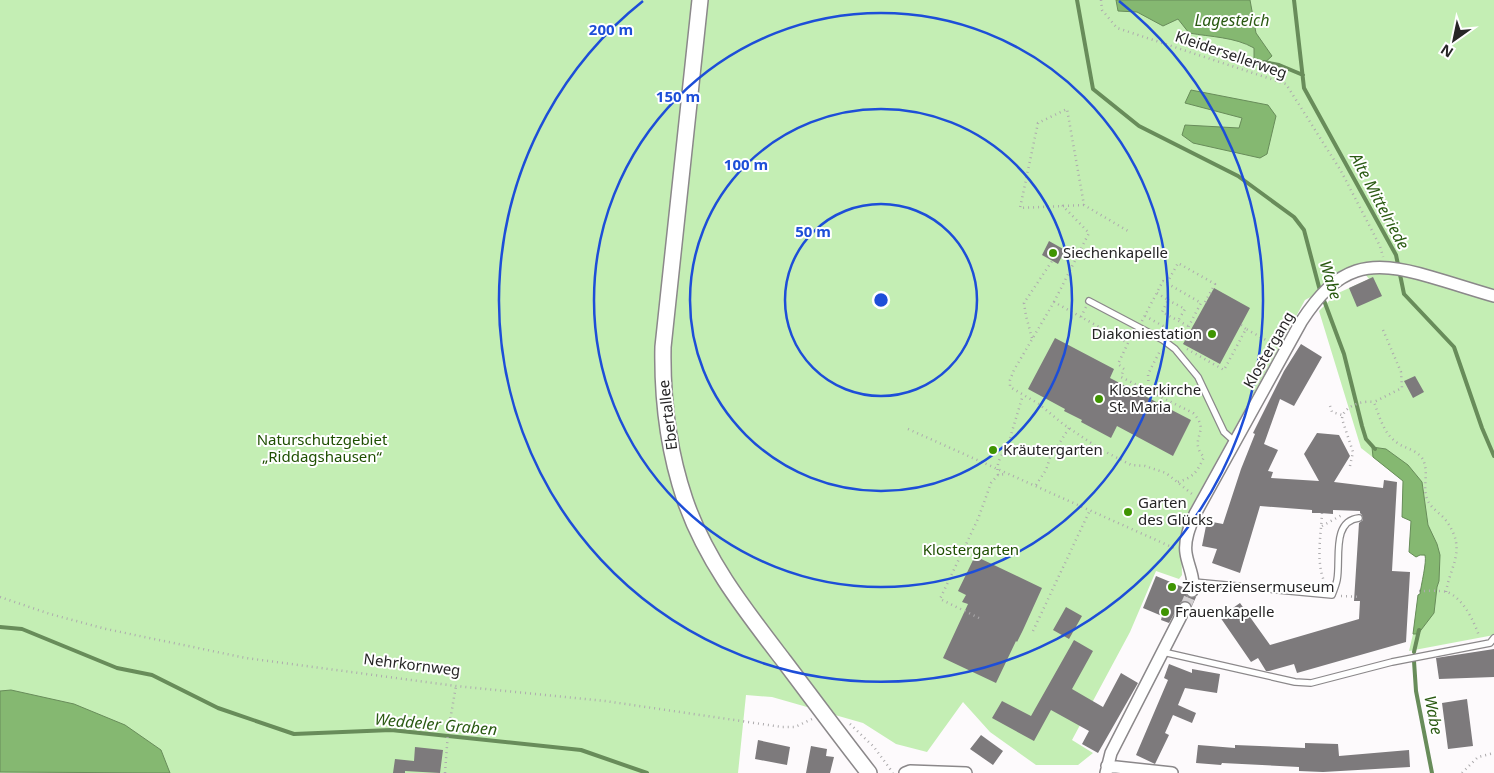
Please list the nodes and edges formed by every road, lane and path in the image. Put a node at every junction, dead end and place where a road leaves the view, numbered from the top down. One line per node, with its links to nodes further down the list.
1 (700, 0): 60 (main road, Ebertallee)
2 (1101, 0): 7 (path, Kleidersellerweg)
3 (1084, 205): 4 (path); 4 (path); 5 (path)
4 (1062, 206): 13 (path)
5 (1128, 231)
6 (1052, 261): 22 (path)
7 (1386, 266): 10 (street, Klostergang); 25 (street, Klostergang)
8 (1167, 283): 9 (path); 14 (path); 14 (path)
9 (1157, 293): 11 (path); 15 (path)
10 (1494, 296)
11 (1168, 300): 16 (path); 16 (path)
12 (1089, 301): 19 (lane)
13 (1054, 302): 22 (path); 26 (path)
14 (1203, 304): 17 (path)
15 (1145, 316): 17 (path); 19 (path)
16 (1178, 321): 17 (path)
17 (1188, 326)
18 (1241, 326): 20 (path)
19 (1139, 327): 23 (lane)
20 (1246, 329): 24 (path); 25 (path)
21 (1383, 330): 28 (path)
22 (1032, 338): 27 (path)
23 (1165, 342): 24 (lane); 26 (path)
24 (1175, 349): 33 (lane)
25 (1284, 351): 33 (street, Klostergang)
26 (1148, 391): 38 (path)
27 (1023, 395): 31 (path); 35 (path)
28 (1374, 402): 30 (path); 49 (path)
29 (1330, 406): 30 (path)
30 (1342, 415): 34 (path)
31 (1069, 428): 38 (path); 39 (path)
32 (908, 429): 35 (path)
33 (1234, 441): 40 (street, Klostergang)
34 (1350, 466)
35 (997, 468): 36 (path); 37 (path)
36 (1010, 474): 37 (path); 39 (path)
37 (998, 475): 54 (path)
38 (1178, 482): 40 (path)
39 (1036, 485): 41 (path)
40 (1201, 501): 46 (street, Klostergang)
41 (1090, 510): 46 (path); 55 (path)
42 (1322, 513): 45 (path)
43 (1346, 513): 45 (path)
44 (1359, 518): 50 (lane)
45 (1322, 526): 50 (path)
46 (1186, 553): 47 (street, Klostergang)
47 (1193, 586): 50 (lane)
48 (1419, 591): 49 (path)
49 (1446, 592): 57 (path)
50 (1332, 595): 52 (path)
51 (0, 597): 59 (path, Nehrkornweg)
52 (1360, 598)
53 (1185, 608): 58 (street)
54 (979, 618)
55 (1033, 631)
56 (1494, 638): 57 (lane)
57 (1480, 644): 58 (lane)
58 (1163, 652): 63 (street)
59 (456, 686): 60 (path, Nehrkornweg); 65 (path)
60 (822, 712): 66 (main road, Ebertallee)
61 (846, 720): 67 (path)
62 (1494, 753): 71 (path)
63 (1107, 770): 70 (street)
64 (950, 772): 68 (street); 69 (street)
65 (445, 773)
66 (868, 773)
67 (894, 773)
68 (905, 773)
69 (966, 773)
70 (1172, 773)
71 (1462, 773)

